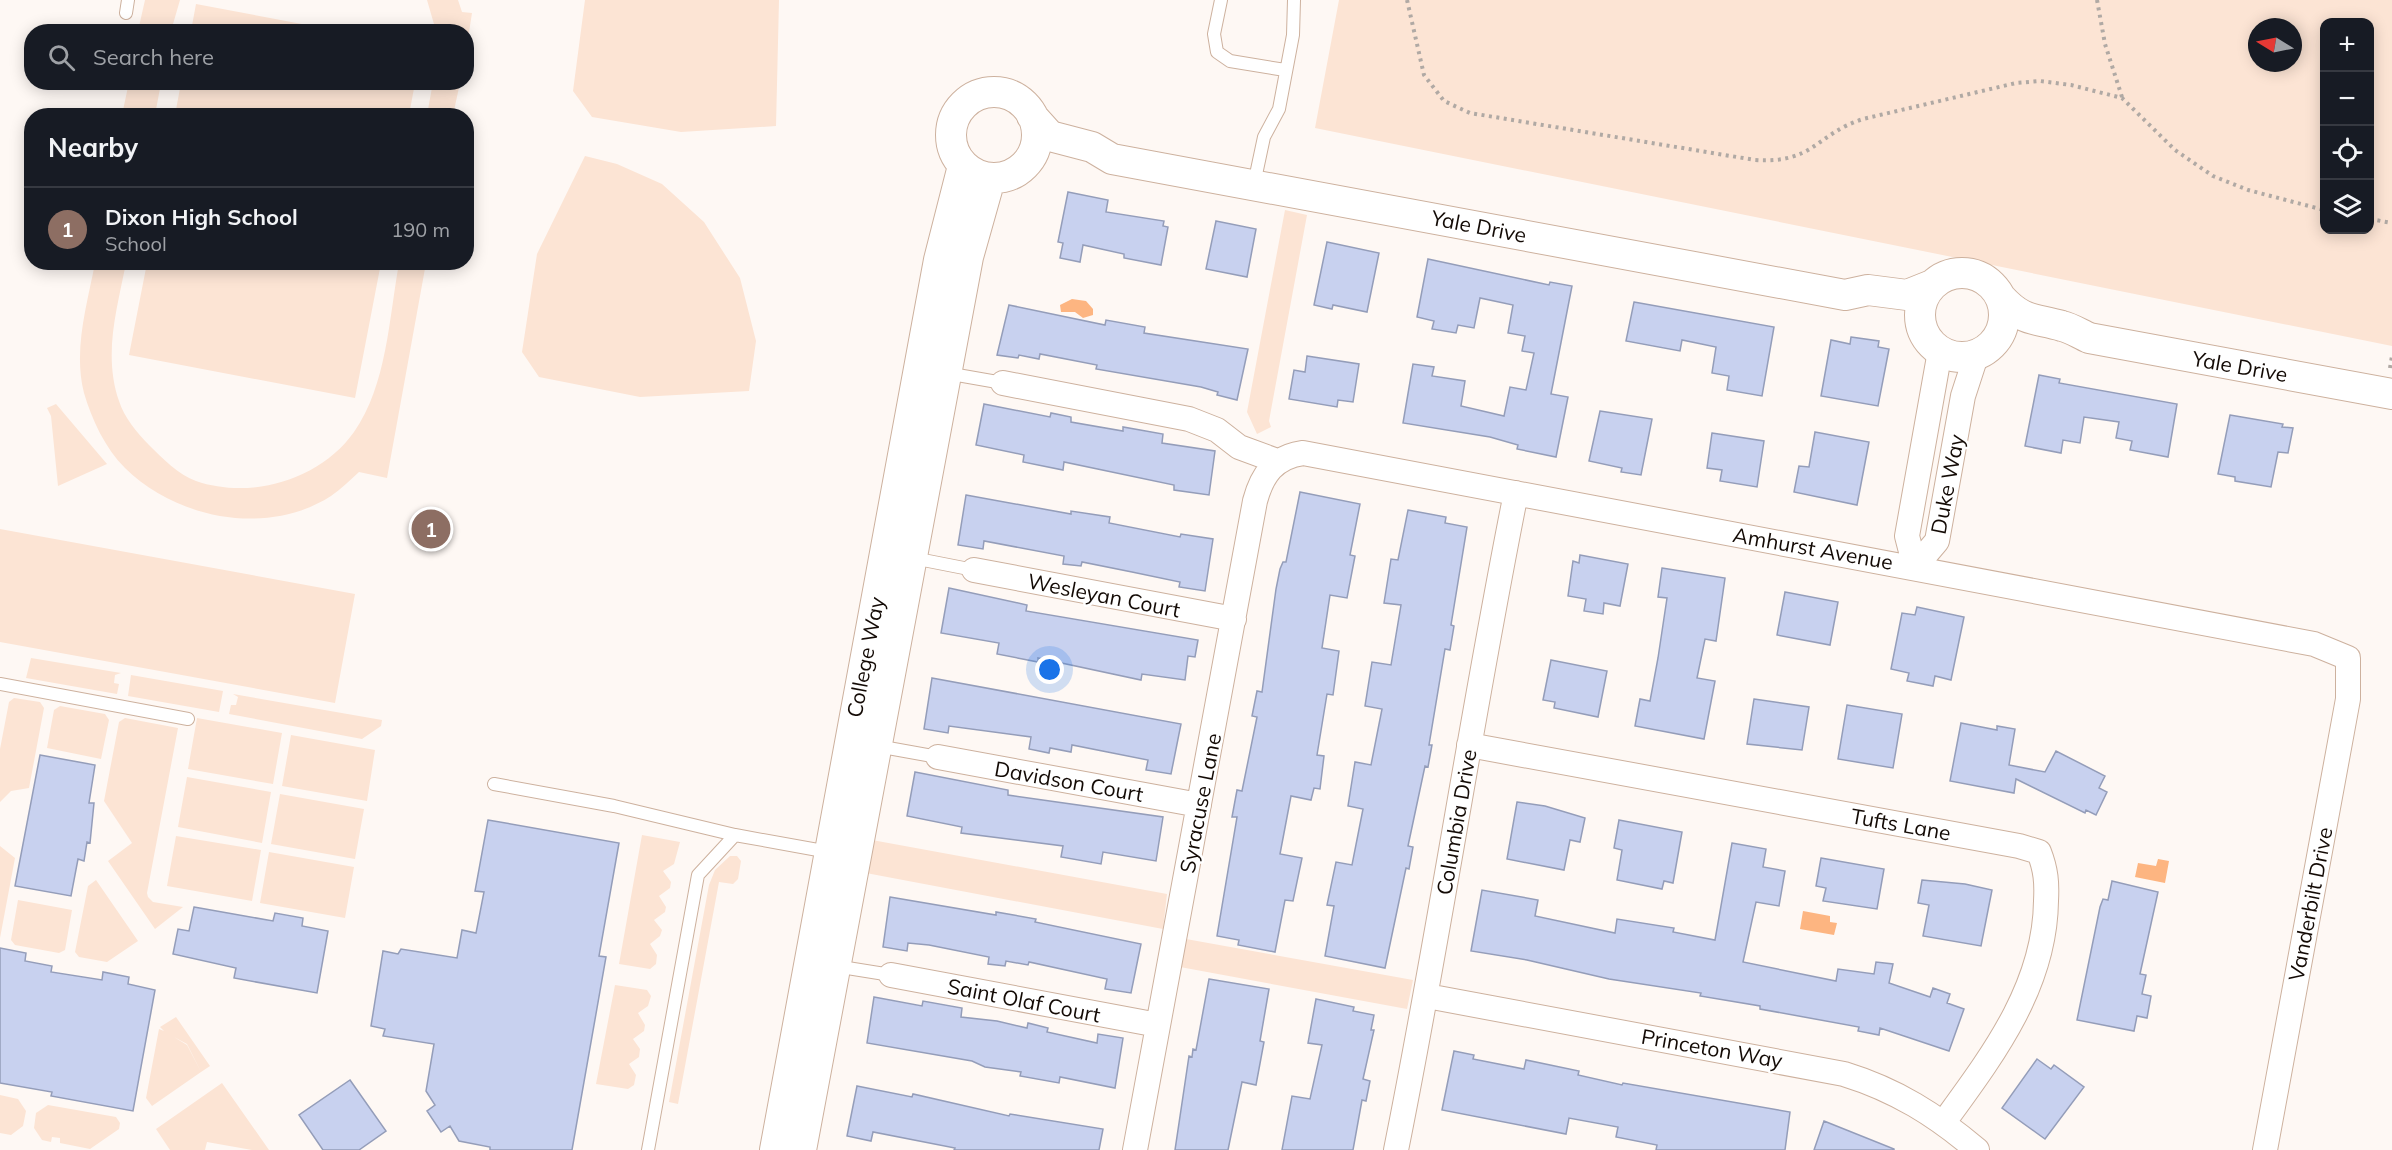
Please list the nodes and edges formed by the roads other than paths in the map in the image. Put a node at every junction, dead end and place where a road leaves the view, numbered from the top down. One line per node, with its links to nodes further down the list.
1 (128, 0): 4 (lane)
2 (1221, 0): 5 (lane)
3 (1294, 0): 5 (lane)
4 (126, 13)
5 (1285, 70): 11 (lane)
6 (1032, 116): 7 (street, Yale Drive); 8 (street); 9 (street)
7 (1112, 159): 9 (street, Yale Drive); 11 (street, Yale Drive)
8 (963, 166): 10 (street); 36 (street, College Way)
9 (1024, 166): 10 (street)
10 (990, 178): 18 (street, College Way)
11 (1254, 184): 13 (street, Yale Drive)
12 (1932, 285): 13 (street, Yale Drive); 14 (street); 16 (street)
13 (1845, 295): 16 (street, Yale Drive)
14 (2001, 298): 15 (street, Yale Drive); 17 (street)
15 (2089, 338): 17 (street, Yale Drive); 20 (street, Yale Drive)
16 (1933, 344): 17 (street); 24 (street, Duke Way)
17 (1982, 352): 24 (street, Duke Way)
18 (946, 373): 19 (lane); 23 (street, College Way)
19 (1003, 383): 21 (street)
20 (2392, 394)
21 (1277, 461): 22 (street, Amhurst Avenue); 26 (street, Syracuse Lane)
22 (1516, 493): 24 (street, Amhurst Avenue); 30 (street, Columbia Drive)
23 (913, 558): 25 (lane); 31 (street, College Way)
24 (1915, 567): 27 (street, Amhurst Avenue)
25 (974, 570): 26 (street, Wesleyan Court)
26 (1234, 619): 34 (street, Syracuse Lane)
27 (2348, 658): 48 (street, Vanderbilt Drive)
28 (0, 684): 29 (lane)
29 (188, 718)
30 (1469, 745): 40 (street, Columbia Drive); 42 (street, Tufts Lane)
31 (875, 746): 32 (lane); 37 (street, College Way)
32 (938, 757): 34 (street, Davidson Court)
33 (494, 784): 35 (lane)
34 (1199, 805): 41 (street, Syracuse Lane)
35 (735, 835): 36 (lane); 44 (lane)
36 (829, 850): 37 (lane); 43 (street, College Way)
37 (846, 905): 38 (street, College Way)
38 (835, 966): 39 (lane); 43 (street, College Way)
39 (891, 975): 41 (street, Saint Olaf Court)
40 (1427, 996): 42 (street, Princeton Way); 46 (street, Columbia Drive)
41 (1158, 1025): 45 (street, Syracuse Lane)
42 (1944, 1122): 47 (street, Princeton Way)
43 (798, 1149)
44 (648, 1150)
45 (1135, 1150)
46 (1396, 1150)
47 (1977, 1150)
48 (2265, 1150)

